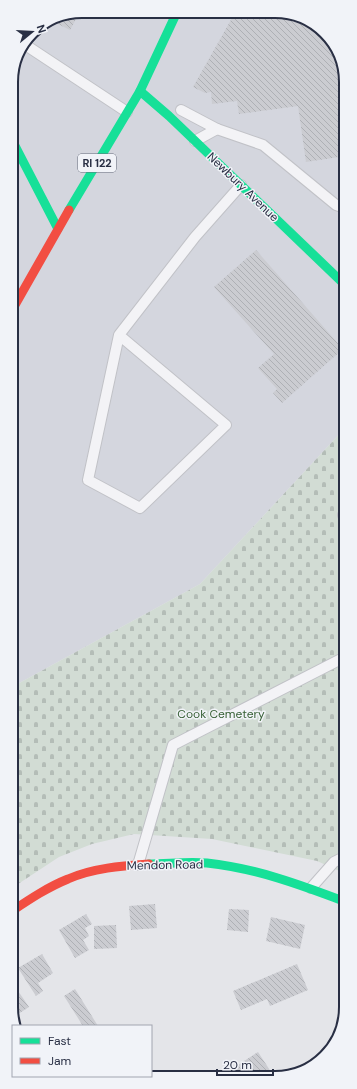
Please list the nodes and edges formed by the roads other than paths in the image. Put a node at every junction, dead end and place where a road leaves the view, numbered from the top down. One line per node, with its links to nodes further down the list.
1 (174, 18): 3 (main road, RI 122)
2 (36, 52): 5 (lane)
3 (140, 91): 5 (main road, RI 122); 7 (main road, Newbury Avenue)
4 (181, 110): 6 (lane)
5 (127, 112): 11 (main road, RI 122)
6 (217, 129): 7 (lane); 10 (lane)
7 (195, 141): 9 (main road, Newbury Avenue)
8 (18, 152): 11 (main road)
9 (241, 185): 12 (main road, Newbury Avenue); 14 (lane)
10 (339, 206)
11 (58, 229): 13 (main road, RI 122)
12 (339, 279)
13 (18, 301)
14 (119, 335): 14 (lane)
15 (339, 660): 17 (lane)
16 (339, 860): 18 (lane)
17 (138, 865): 18 (main road, Mendon Road); 20 (main road, Mendon Road)
18 (311, 888): 19 (main road, Mendon Road)
19 (339, 899)
20 (18, 907)

